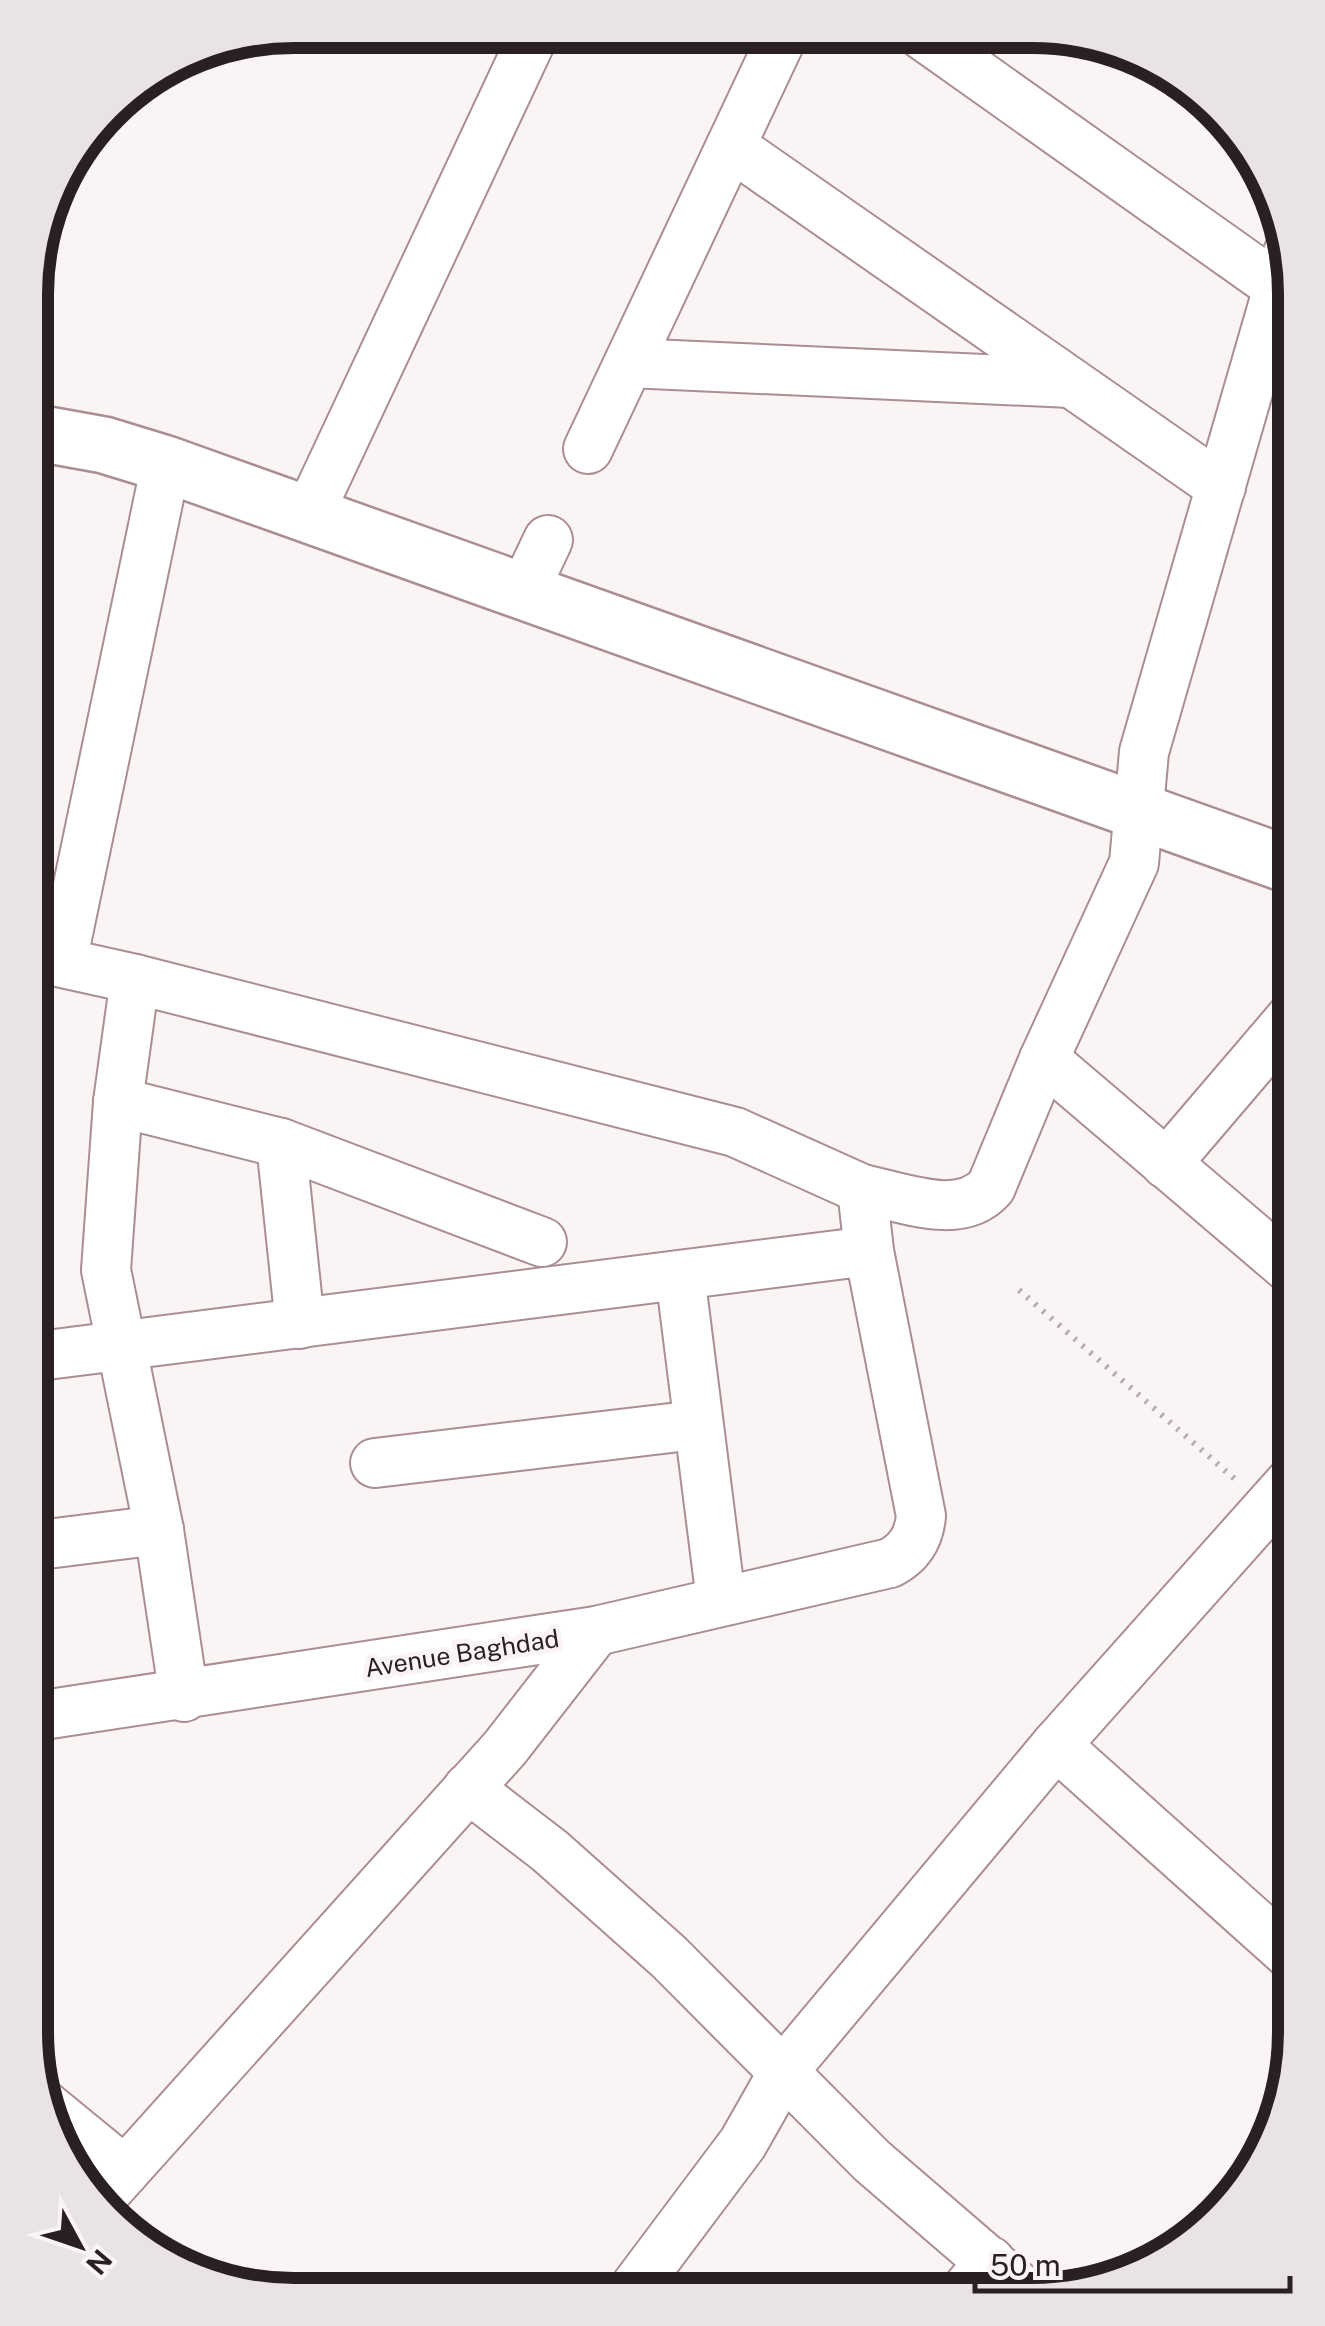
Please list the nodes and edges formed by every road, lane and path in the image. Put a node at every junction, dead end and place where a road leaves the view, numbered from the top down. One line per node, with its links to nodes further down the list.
1 (527, 48): 13 (street)
2 (777, 48): 4 (street)
3 (942, 48): 5 (street)
4 (731, 146): 7 (street); 8 (street)
5 (1275, 265)
6 (1278, 289): 12 (street)
7 (629, 363): 8 (street); 10 (street)
8 (1070, 383): 12 (street)
9 (48, 435): 11 (main road)
10 (588, 449)
11 (166, 464): 13 (main road); 18 (street)
12 (1221, 487): 16 (street)
13 (308, 516): 15 (main road)
14 (548, 540): 15 (street)
15 (524, 592): 16 (main road)
16 (1140, 811): 17 (main road); 22 (street)
17 (1278, 861)
18 (48, 955)
19 (48, 959): 20 (street)
20 (136, 979): 23 (street); 26 (street)
21 (1278, 1033): 25 (street)
22 (1044, 1058): 25 (street); 26 (street)
23 (118, 1102): 24 (street); 33 (street)
24 (282, 1143): 27 (street); 32 (street)
25 (1166, 1164): 29 (street)
26 (862, 1189): 28 (street)
27 (542, 1242)
28 (869, 1251): 30 (street); 41 (street, Avenue Baghdad)
29 (1277, 1259)
30 (680, 1275): 32 (street); 35 (street)
31 (1018, 1290): 37 (path)
32 (300, 1324): 33 (street)
33 (120, 1345): 34 (street); 39 (street)
34 (48, 1355)
35 (696, 1425): 36 (street); 41 (street)
36 (376, 1462)
37 (1277, 1490)
38 (1277, 1497): 45 (street)
39 (159, 1530): 40 (street); 43 (street)
40 (48, 1544)
41 (720, 1600): 42 (street, Avenue Baghdad)
42 (596, 1632): 43 (street, Avenue Baghdad); 46 (street)
43 (184, 1697): 44 (street, Avenue Baghdad)
44 (48, 1715)
45 (1056, 1745): 47 (street); 48 (street)
46 (468, 1788): 48 (street); 50 (street)
47 (1277, 1943)
48 (785, 2069): 51 (street); 52 (street)
49 (72, 2138): 50 (street)
50 (112, 2185)
51 (642, 2278)
52 (976, 2278)

